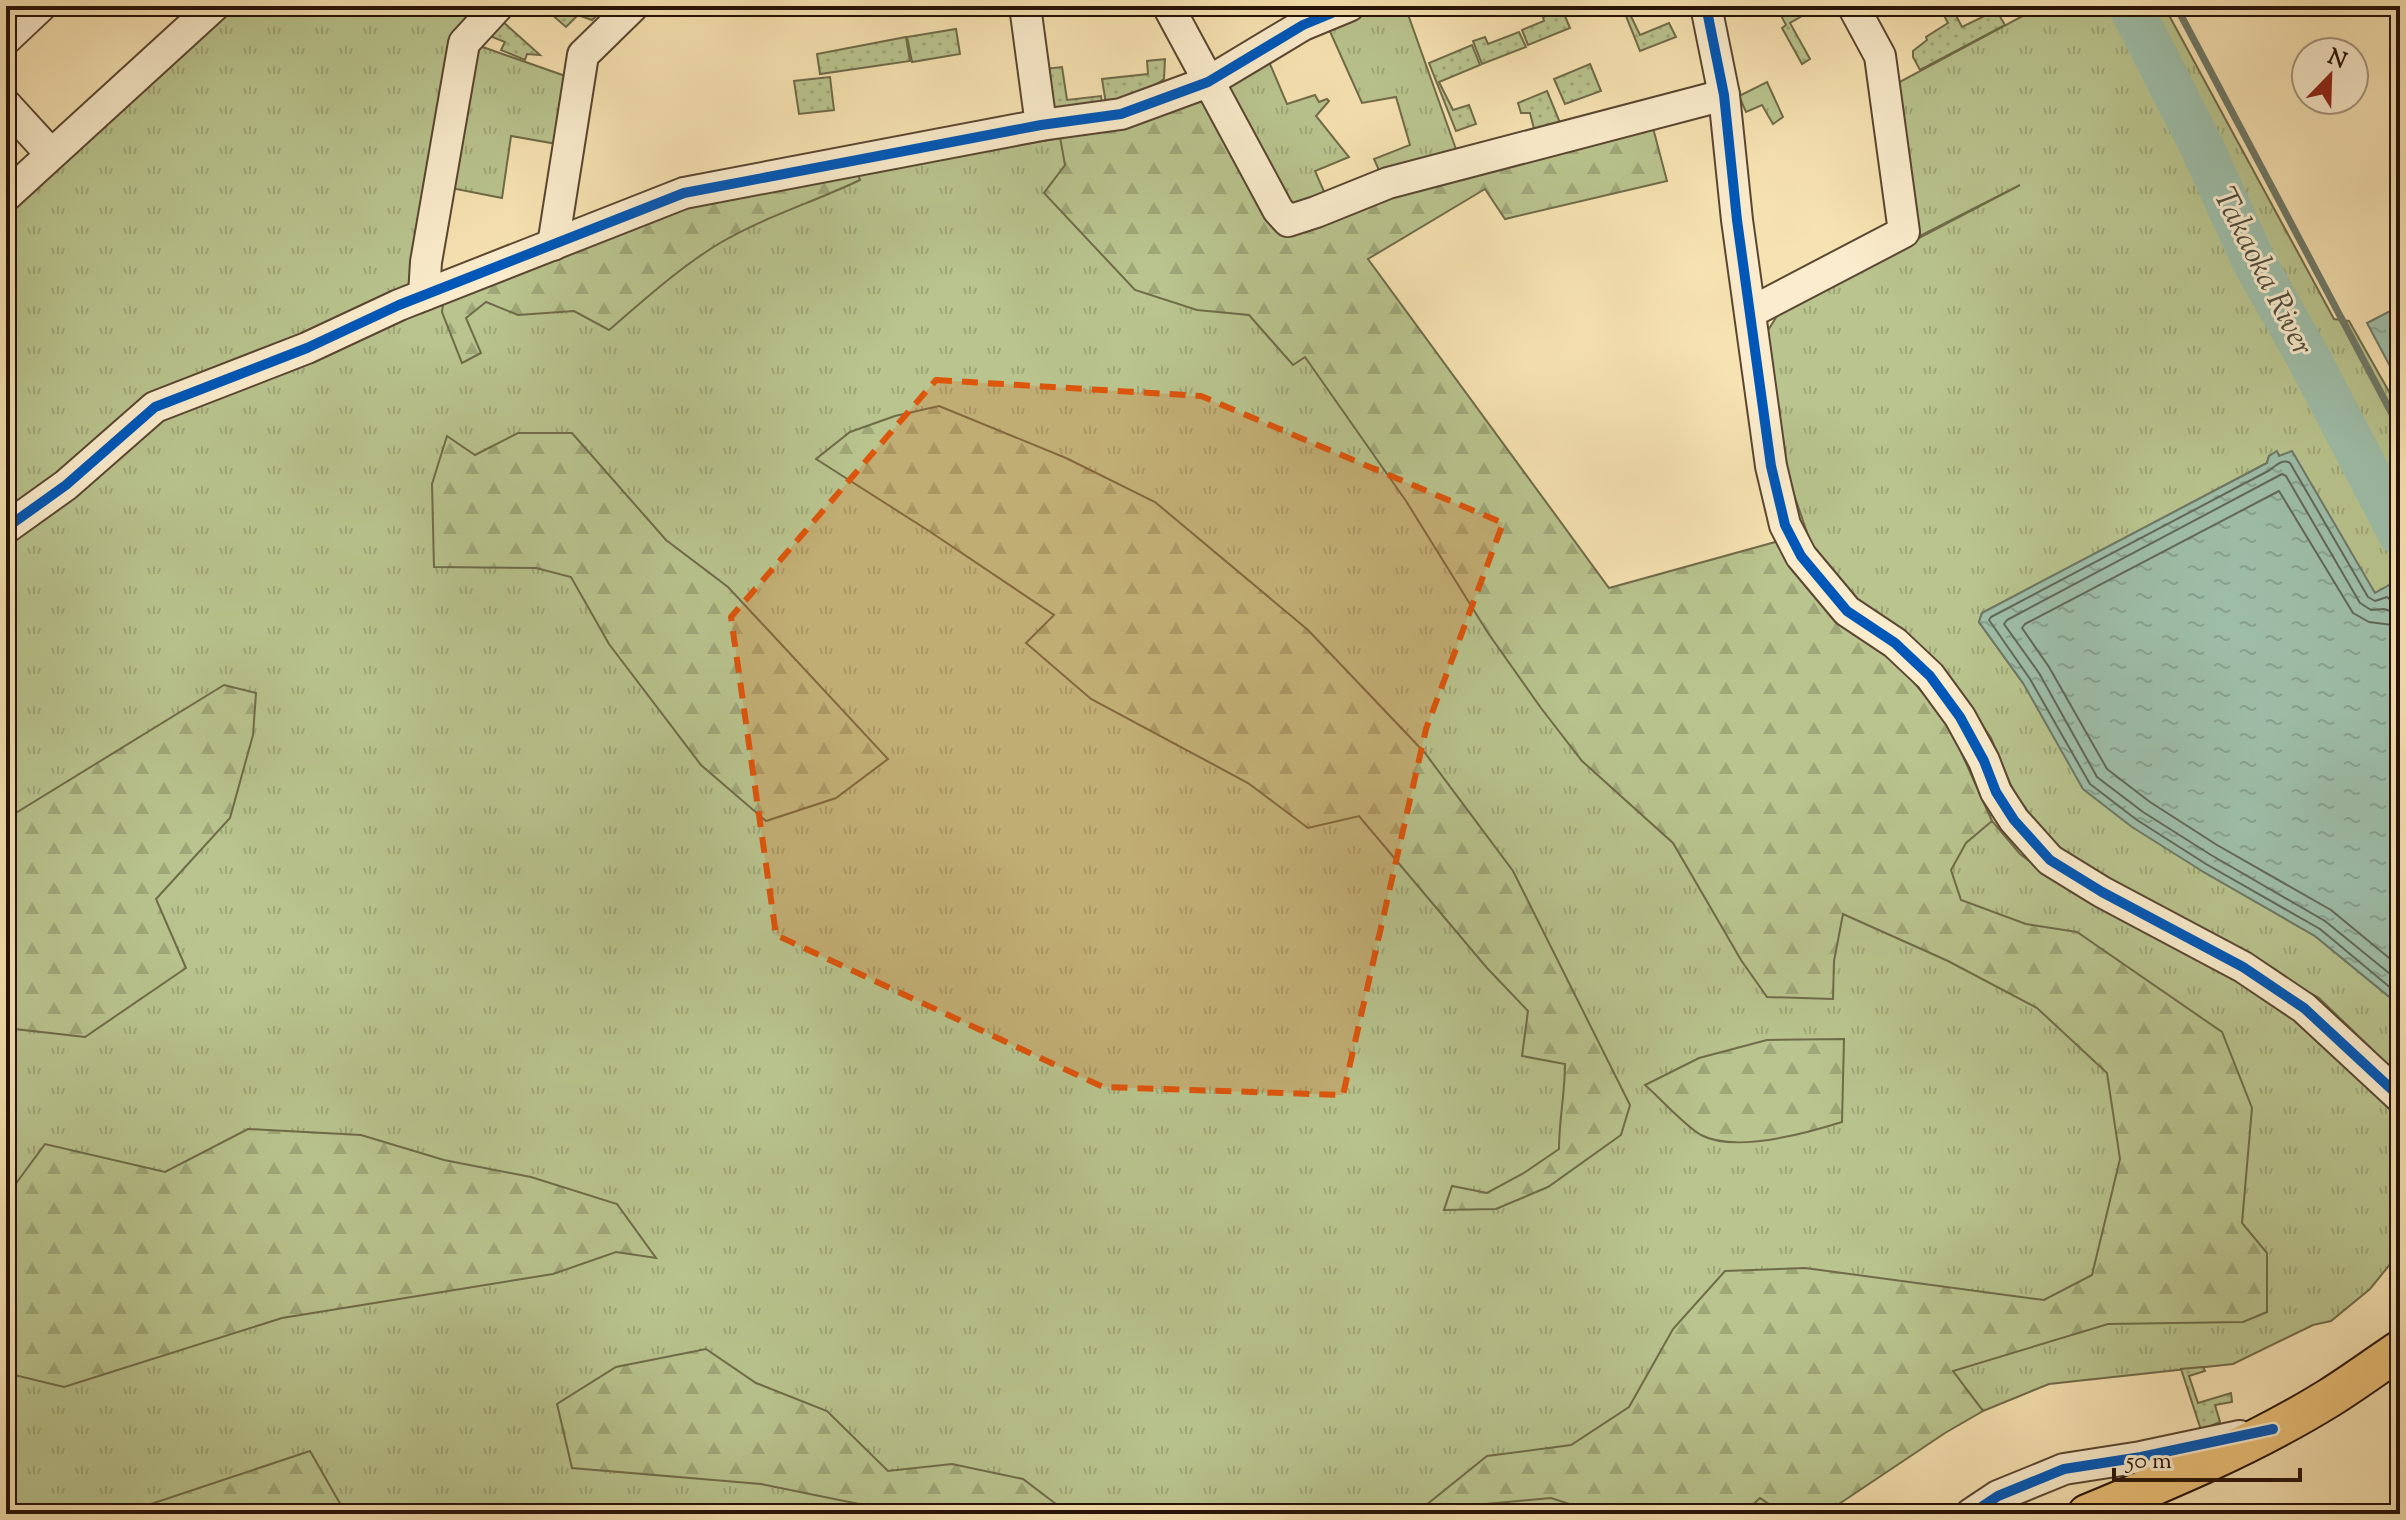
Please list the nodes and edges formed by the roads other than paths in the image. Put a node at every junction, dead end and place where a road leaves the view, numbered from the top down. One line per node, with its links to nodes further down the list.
1 (41, 6): 10 (street)
2 (214, 6): 15 (street)
3 (498, 6): 18 (street)
4 (634, 6): 17 (street)
5 (1025, 6): 14 (street)
6 (1168, 6): 11 (street)
7 (1349, 6): 11 (street)
8 (1706, 6): 12 (street)
9 (1856, 7): 19 (street)
10 (6, 39)
11 (1208, 82): 12 (street); 14 (street)
12 (1724, 95): 19 (street)
13 (6, 105): 15 (street)
14 (1041, 125): 17 (street)
15 (50, 153): 16 (street)
16 (6, 196)
17 (553, 245): 18 (street)
18 (424, 295): 20 (street)
19 (1751, 312): 21 (street)
20 (6, 528)
21 (2400, 1097)
22 (2400, 1350): 23 (main road)
23 (2273, 1429): 24 (street); 25 (main road)
24 (1971, 1514)
25 (2087, 1514)

